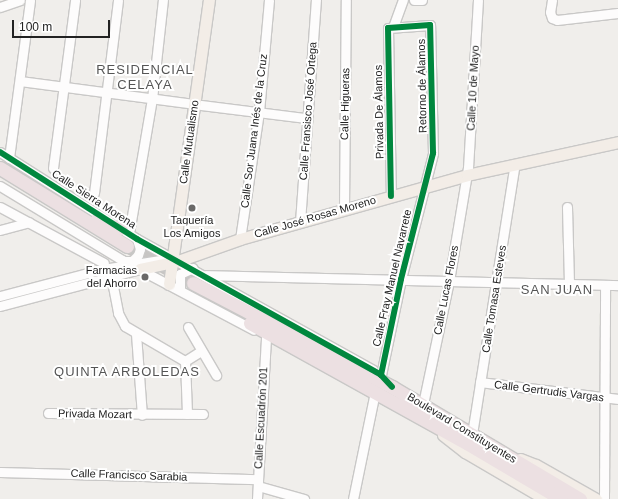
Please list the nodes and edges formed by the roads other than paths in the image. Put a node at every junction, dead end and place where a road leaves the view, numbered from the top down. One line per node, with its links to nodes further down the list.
1 (20, 0): 16 (street)
2 (30, 0): 19 (street)
3 (75, 0): 20 (street)
4 (118, 0): 21 (street)
5 (163, 0): 22 (street)
6 (209, 0): 23 (main road, Calle Mutualismo)
7 (215, 0): 23 (main road, Calle Mutualismo)
8 (269, 0): 24 (street, Calle Sor Juana Inés de la Cruz)
9 (316, 0): 25 (street, Calle Fransisco José Ortega)
10 (346, 0): 40 (street, Calle Higueras)
11 (403, 0): 18 (street)
12 (414, 0): 13 (street)
13 (422, 0)
14 (478, 0): 32 (street, Calle 10 de Mayo)
15 (552, 0): 17 (street)
16 (0, 7)
17 (618, 13)
18 (391, 28): 35 (street, Retorno de Álamos); 37 (street, Privada De Álamos)
19 (20, 81): 20 (street); 28 (street)
20 (66, 88): 21 (street); 31 (street)
21 (108, 94): 22 (street); 36 (street)
22 (152, 99): 23 (street); 46 (street)
23 (198, 104): 24 (street); 47 (main road, Calle Mutualismo)
24 (259, 112): 25 (street); 44 (street, Calle Sor Juana Inés de la Cruz)
25 (306, 118): 42 (street, Calle Fransisco José Ortega)
26 (618, 142): 29 (main road, Calle José Rosas Moreno)
27 (0, 152): 28 (street)
28 (5, 159): 46 (highway)
29 (515, 164): 32 (main road, Calle José Rosas Moreno); 54 (street, Calle Tomasa Esteves)
30 (0, 168): 46 (highway)
31 (53, 168)
32 (467, 175): 35 (main road, Calle José Rosas Moreno); 53 (street, Calle Lucas Flores)
33 (0, 178): 46 (highway)
34 (0, 186): 45 (street)
35 (424, 187): 37 (main road, Calle José Rosas Moreno); 51 (street, Calle Fray Manuel Navarrete)
36 (94, 193)
37 (390, 196): 40 (main road, Calle José Rosas Moreno)
38 (0, 207): 41 (street)
39 (567, 207): 55 (street)
40 (344, 208): 42 (main road, Calle José Rosas Moreno)
41 (29, 222): 43 (street); 48 (street)
42 (300, 222): 44 (main road, Calle José Rosas Moreno)
43 (0, 230)
44 (240, 239): 47 (main road, Calle José Rosas Moreno)
45 (94, 244): 46 (street); 48 (street)
46 (129, 249): 47 (main road, Calle José Rosas Moreno); 47 (street, Calle Sierra Morena); 48 (street); 50 (street); 58 (street)
47 (174, 261): 49 (street, Calle Sierra Morena); 58 (main road, Calle Mutualismo)
48 (103, 266): 59 (street)
49 (193, 268): 52 (street, Calle Sierra Morena); 58 (street)
50 (111, 276): 60 (street); 62 (street)
51 (401, 279): 52 (street); 53 (street); 67 (street, Calle Fray Manuel Navarrete)
52 (220, 280): 67 (street)
53 (449, 281): 54 (street); 73 (street, Calle Lucas Flores)
54 (496, 283): 55 (street); 68 (street, Calle Tomasa Esteves)
55 (569, 283): 56 (street)
56 (606, 285): 57 (street); 71 (street)
57 (618, 285)
58 (183, 286): 63 (street); 69 (highway, Boulevard Constituyentes)
59 (0, 296)
60 (0, 306)
61 (188, 327): 64 (street)
62 (136, 334): 65 (street); 77 (street)
63 (266, 336): 70 (street); 82 (street, Calle Escuadrón 201)
64 (201, 351): 65 (street); 66 (street)
65 (185, 361): 75 (street)
66 (216, 374)
67 (381, 375): 69 (street)
68 (480, 382): 71 (street, Calle Gertrudis Vargas); 79 (street, Calle Tomasa Esteves)
69 (390, 393): 70 (street); 73 (highway, Boulevard Constituyentes); 78 (highway, Boulevard Constituyentes)
70 (374, 397): 85 (street)
71 (604, 398): 72 (street, Calle Gertrudis Vargas); 90 (street)
72 (618, 399)
73 (423, 404): 79 (highway, Boulevard Constituyentes)
74 (48, 413): 77 (street, Privada Mozart)
75 (187, 414): 76 (street, Privada Mozart); 77 (street, Privada Mozart)
76 (203, 414)
77 (142, 415)
78 (420, 418): 86 (main road); 87 (highway, Boulevard Constituyentes)
79 (472, 434): 80 (highway, Boulevard Constituyentes)
80 (502, 453): 88 (highway, Boulevard Constituyentes); 89 (main road)
81 (0, 472): 82 (street, Calle Francisco Sarabia)
82 (258, 482): 83 (street, Calle Escuadrón 201); 84 (street, Calle Francisco Sarabia)
83 (256, 499)
84 (304, 499)
85 (353, 499)
86 (546, 499)
87 (561, 499)
88 (580, 499)
89 (596, 499)
90 (604, 499)

